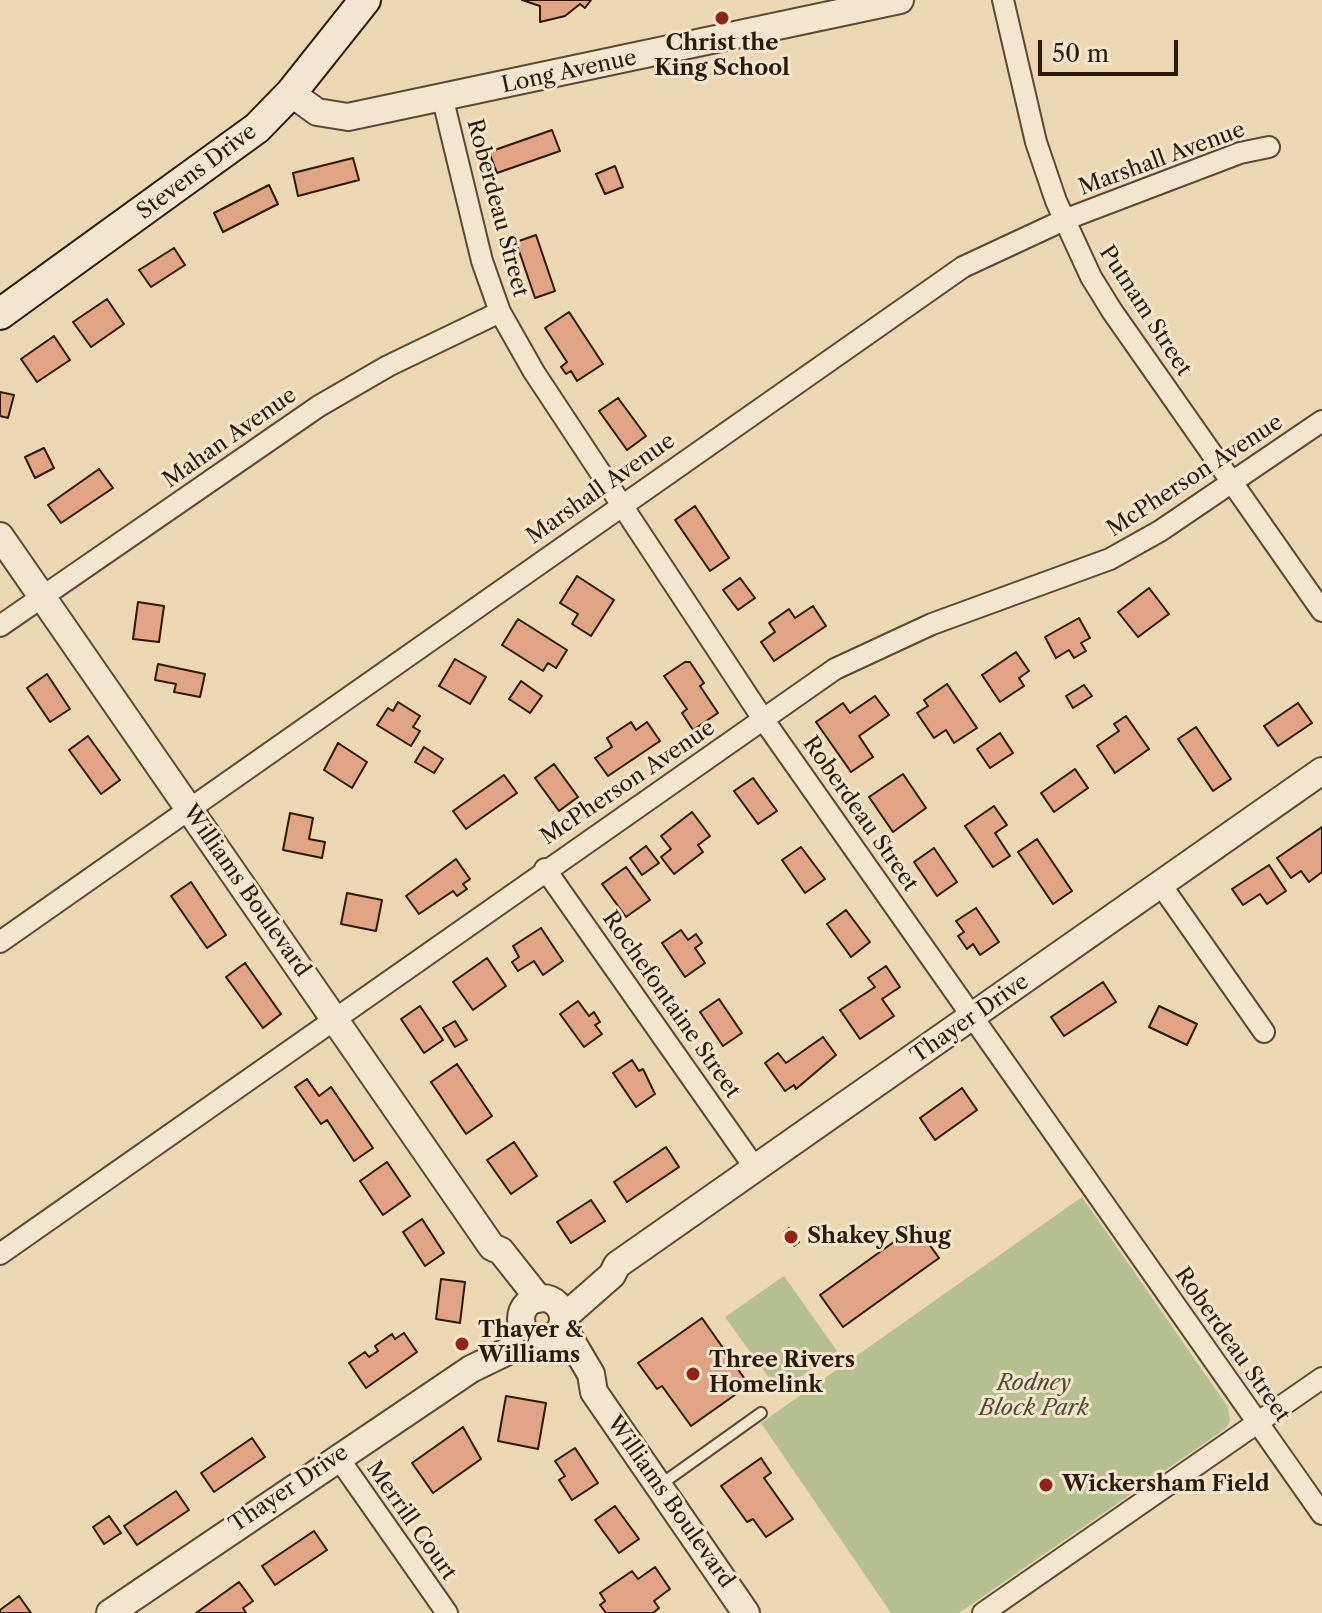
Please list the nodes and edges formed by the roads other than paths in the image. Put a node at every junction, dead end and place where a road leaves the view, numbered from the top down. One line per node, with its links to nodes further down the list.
1 (365, 0): 4 (main road, Stevens Drive)
2 (900, 0): 5 (street, Long Avenue)
3 (1003, 0): 7 (street, Putnam Street)
4 (291, 93): 5 (street, Long Avenue); 9 (main road, Stevens Drive)
5 (443, 100): 8 (street, Roberdeau Street)
6 (1269, 147): 7 (street, Marshall Avenue)
7 (1064, 220): 11 (street, Putnam Street); 12 (street, Marshall Avenue)
8 (500, 312): 12 (street, Roberdeau Street); 14 (street, Mahan Avenue)
9 (0, 314)
10 (1322, 421): 11 (street, McPherson Avenue)
11 (1233, 484): 15 (street, Putnam Street); 17 (street, McPherson Avenue)
12 (621, 504): 17 (street, Roberdeau Street); 19 (street, Marshall Avenue)
13 (0, 536): 14 (street, Williams Boulevard)
14 (42, 597): 16 (street, Mahan Avenue); 19 (street, Williams Boulevard)
15 (1322, 611)
16 (0, 626)
17 (763, 719): 20 (street, McPherson Avenue); 23 (street, Roberdeau Street)
18 (1322, 771): 21 (street, Thayer Drive)
19 (191, 810): 22 (street, Marshall Avenue); 24 (street, Williams Boulevard)
20 (545, 869): 24 (street, McPherson Avenue); 26 (street, Rochefontaine Street)
21 (1161, 885): 23 (street, Thayer Drive); 25 (street)
22 (0, 942)
23 (974, 1016): 26 (street, Thayer Drive); 31 (street, Roberdeau Street)
24 (335, 1020): 27 (street, McPherson Avenue); 28 (street, Williams Boulevard)
25 (1264, 1032)
26 (755, 1168): 28 (street, Thayer Drive)
27 (0, 1254)
28 (542, 1318): 32 (street, Thayer Drive); 33 (street, Williams Boulevard)
29 (1322, 1378): 31 (street)
30 (761, 1413): 33 (lane)
31 (1258, 1422): 34 (street, Roberdeau Street); 38 (street)
32 (337, 1456): 35 (street, Thayer Drive); 36 (street, Merrill Court)
33 (658, 1486): 37 (street, Williams Boulevard)
34 (1322, 1514)
35 (110, 1613)
36 (447, 1613)
37 (746, 1613)
38 (983, 1613)

